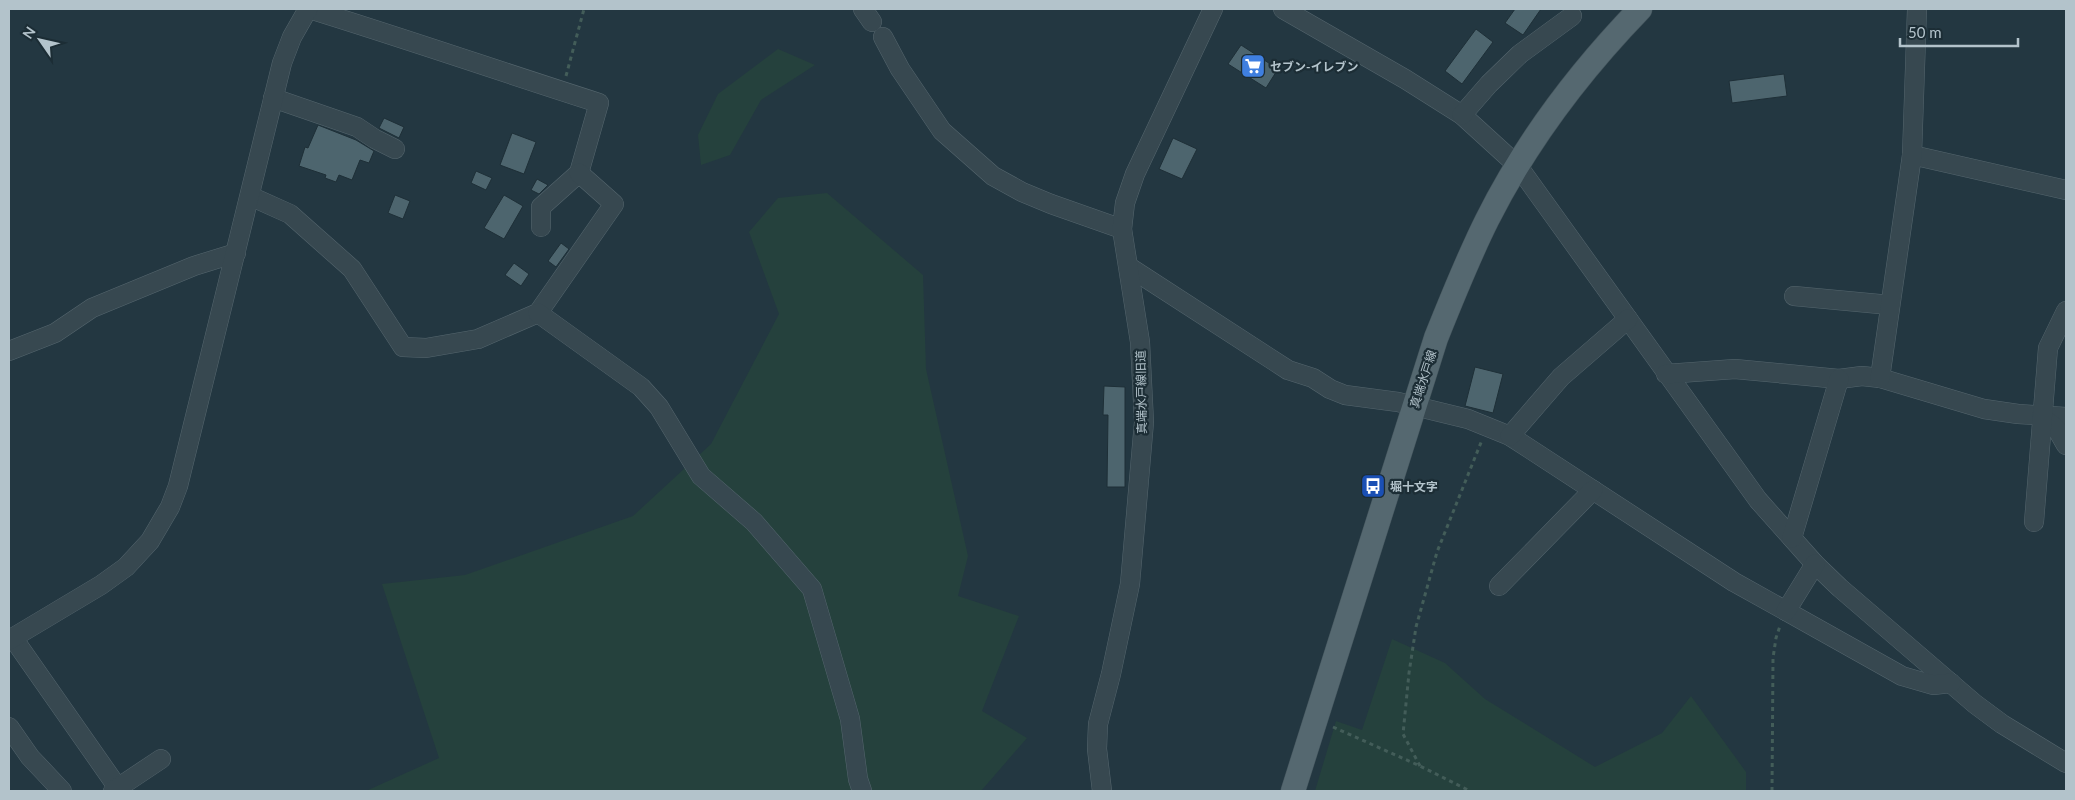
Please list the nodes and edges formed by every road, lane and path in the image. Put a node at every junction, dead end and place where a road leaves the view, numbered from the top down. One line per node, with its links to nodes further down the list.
1 (308, 9): 9 (street); 10 (street)
2 (584, 9): 9 (path)
3 (1213, 9): 19 (street, 真端水戸線旧道)
4 (1283, 9): 11 (street)
5 (1640, 9): 14 (main road, 真端水戸線)
6 (1917, 9): 13 (street)
7 (1572, 16): 11 (street)
8 (873, 23): 19 (street)
9 (561, 91): 15 (street)
10 (273, 98): 12 (street); 17 (street)
11 (1462, 115): 14 (street)
12 (395, 149)
13 (1912, 155): 16 (street); 23 (street)
14 (1518, 166): 26 (street); 31 (main road, 真端水戸線)
15 (579, 173): 18 (street); 25 (street)
16 (2066, 190)
17 (250, 196): 20 (street); 25 (street)
18 (541, 227)
19 (1122, 229): 21 (street, 真端水戸線旧道)
20 (236, 253): 27 (street); 43 (street)
21 (1129, 267): 31 (street); 53 (street, 真端水戸線旧道)
22 (1794, 296): 23 (street)
23 (1890, 305): 29 (street)
24 (2066, 311): 32 (street)
25 (538, 314): 52 (street)
26 (1628, 319): 28 (street); 35 (street)
27 (9, 351)
28 (1666, 374): 30 (street); 39 (street)
29 (1880, 378): 30 (street); 32 (street)
30 (1839, 379): 39 (street)
31 (1415, 406): 34 (street); 45 (main road, 真端水戸線)
32 (2042, 416): 33 (street); 36 (street); 38 (street)
33 (2066, 417)
34 (1487, 426): 35 (street); 49 (path)
35 (1510, 436): 37 (street)
36 (2066, 445)
37 (1593, 490): 41 (street); 42 (street)
38 (2034, 522)
39 (1792, 538): 40 (street)
40 (1816, 564): 42 (street); 44 (street)
41 (1499, 586)
42 (1786, 612): 44 (street); 56 (path)
43 (11, 639): 50 (street)
44 (1950, 683): 48 (street)
45 (1316, 720): 49 (path); 54 (main road, 真端水戸線)
46 (9, 727): 51 (street)
47 (161, 759): 50 (street)
48 (2066, 763)
49 (1420, 766): 55 (path)
50 (116, 790)
51 (62, 791)
52 (862, 791)
53 (1102, 791)
54 (1293, 791)
55 (1470, 791)
56 (1772, 791)

